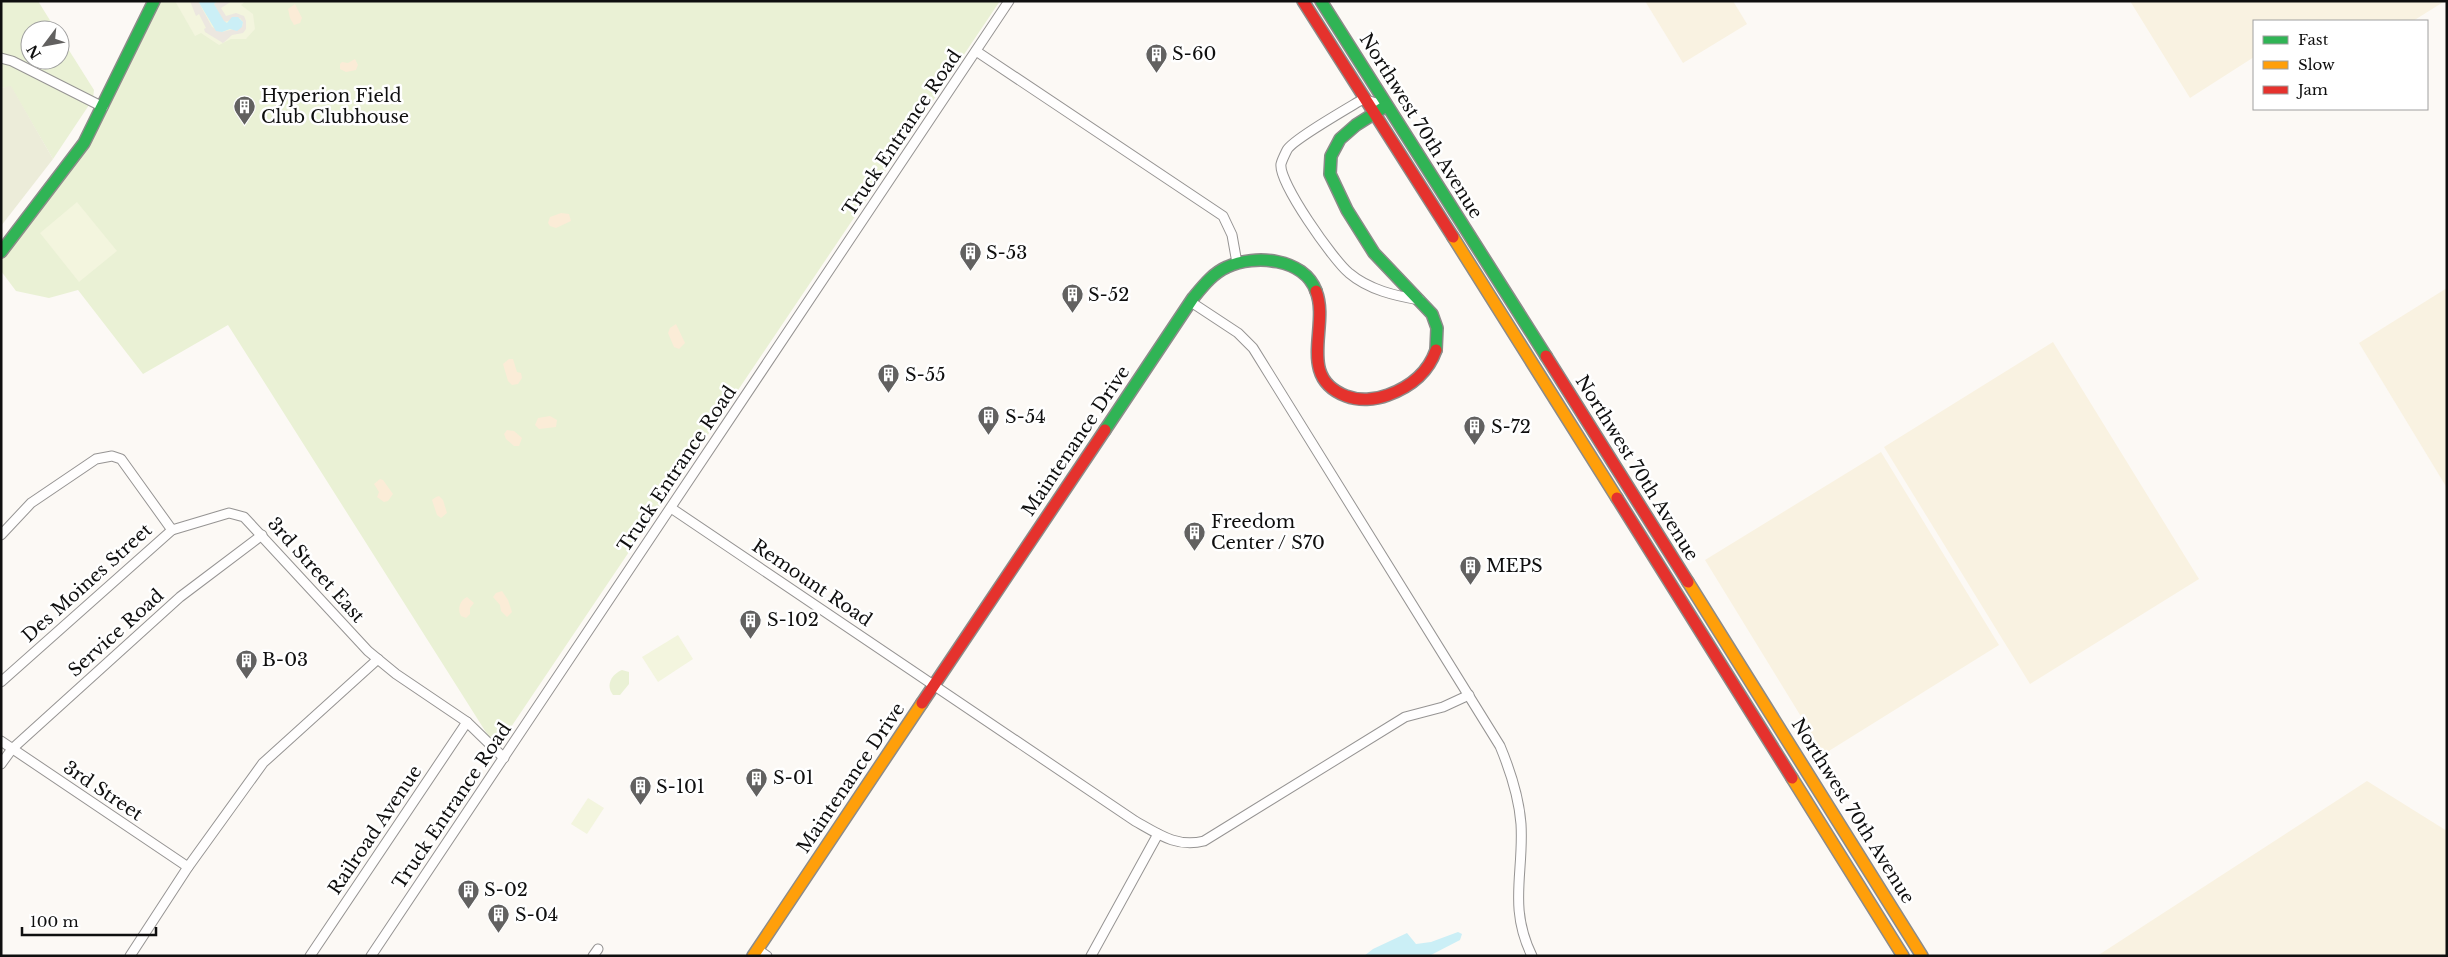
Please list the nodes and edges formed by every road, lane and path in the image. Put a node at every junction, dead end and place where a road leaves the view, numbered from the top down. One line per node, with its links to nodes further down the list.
1 (154, 1): 8 (main road)
2 (1010, 1): 5 (street, Truck Entrance Road)
3 (1303, 1): 7 (main road, Northwest 70th Avenue)
4 (1321, 1): 9 (main road, Northwest 70th Avenue)
5 (976, 51): 12 (street); 15 (street, Truck Entrance Road)
6 (1, 58): 8 (street)
7 (1363, 99): 9 (street); 10 (main road, Northwest 70th Avenue); 13 (street)
8 (103, 106): 11 (main road)
9 (1386, 106): 10 (main road); 38 (main road, Northwest 70th Avenue)
10 (1374, 115): 13 (main road); 37 (main road, Northwest 70th Avenue)
11 (1, 252)
12 (1237, 263): 13 (main road, Maintenance Drive); 14 (main road, Maintenance Drive)
13 (1420, 300)
14 (1191, 302): 21 (main road, Maintenance Drive); 22 (street)
15 (671, 508): 21 (street, Remount Road); 26 (street, Truck Entrance Road)
16 (172, 530): 17 (street); 18 (street, 3rd Street East); 20 (street, Des Moines Street)
17 (1, 535)
18 (262, 535): 19 (street, 3rd Street East); 25 (street, Service Road)
19 (378, 659): 23 (street, 3rd Street East); 29 (street)
20 (1, 682)
21 (934, 685): 28 (street, Remount Road); 30 (main road, Maintenance Drive)
22 (1469, 695): 28 (street, Remount Road); 36 (street)
23 (466, 722): 26 (street, 3rd Street East); 32 (street, Railroad Avenue)
24 (1, 741): 25 (street, 3rd Street)
25 (12, 749): 27 (street, Service Road); 29 (street, 3rd Street)
26 (504, 758): 33 (street, Truck Entrance Road)
27 (1, 764)
28 (1158, 834): 35 (street)
29 (188, 867): 31 (street)
30 (755, 952): 34 (street)
31 (130, 956)
32 (310, 956)
33 (371, 956)
34 (767, 956)
35 (1090, 956)
36 (1532, 956)
37 (1903, 956)
38 (1922, 956)

